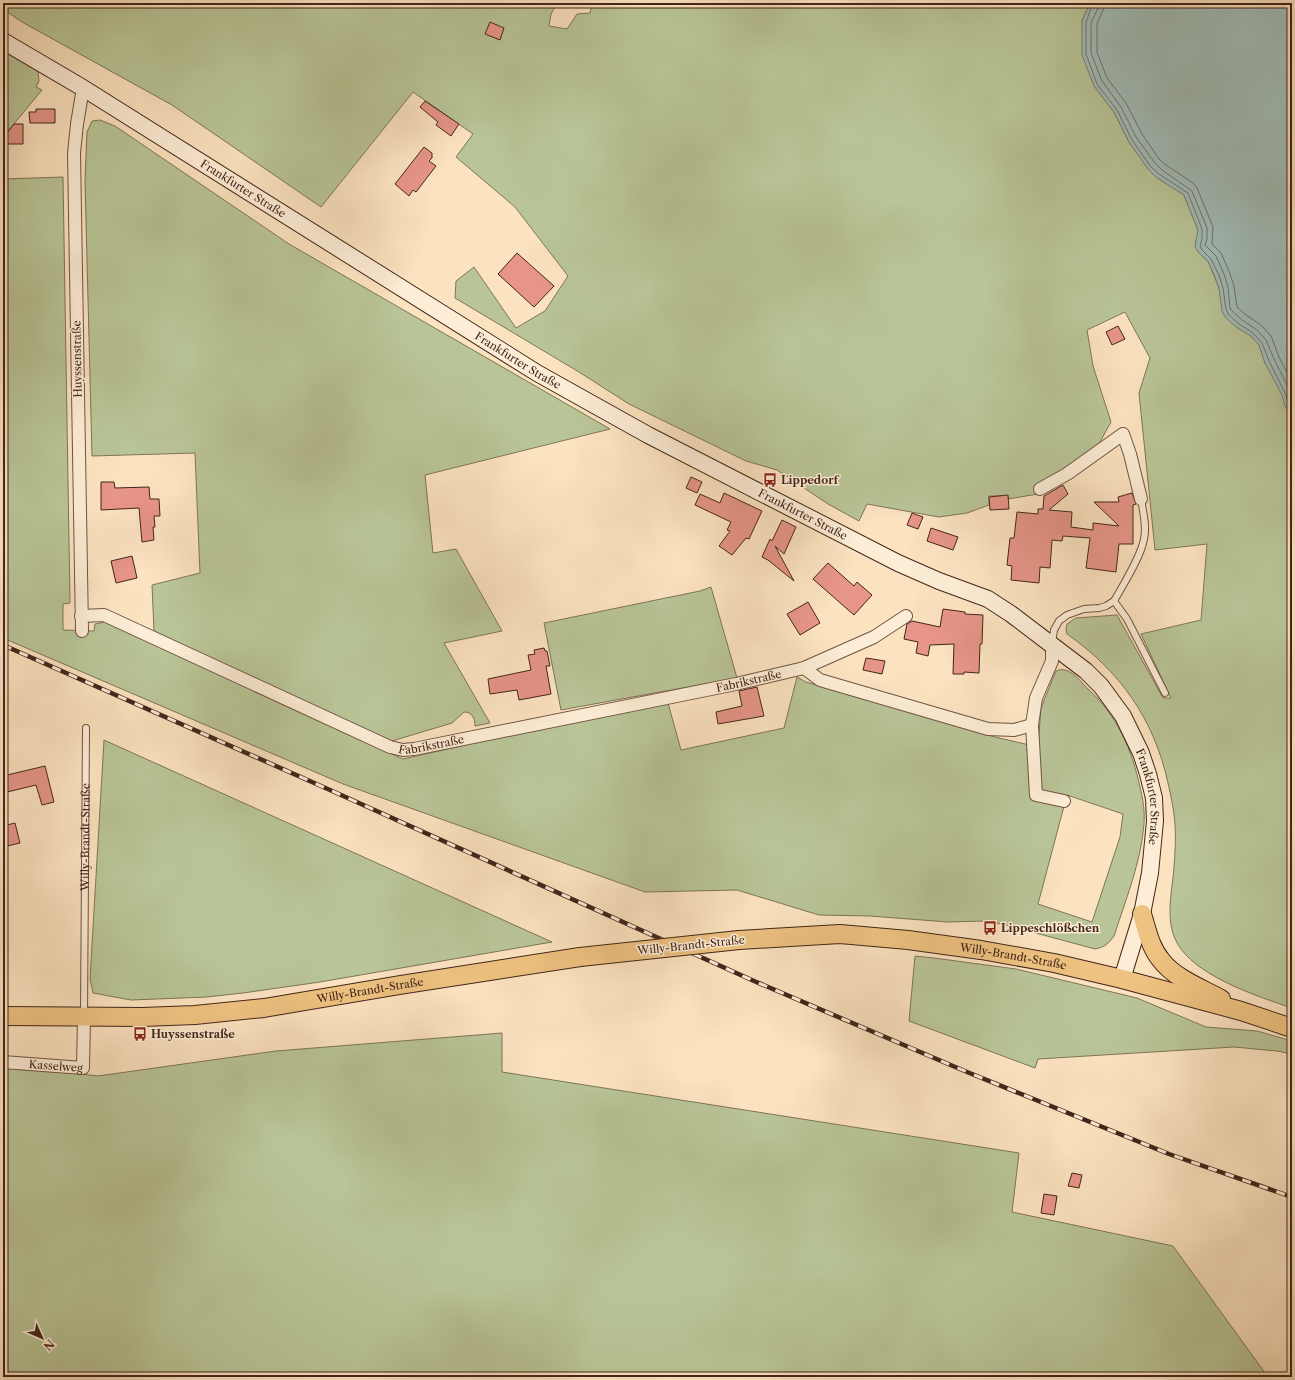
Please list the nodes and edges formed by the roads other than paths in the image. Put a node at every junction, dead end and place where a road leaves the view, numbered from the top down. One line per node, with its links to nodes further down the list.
1 (3, 41): 2 (main road, Frankfurter Straße)
2 (83, 88): 6 (street, Huyssenstraße); 9 (main road, Frankfurter Straße)
3 (1040, 489): 4 (street)
4 (1141, 499): 5 (lane)
5 (1114, 601): 9 (lane); 11 (lane)
6 (81, 616): 8 (street, Huyssenstraße); 10 (street, Fabrikstraße)
7 (906, 616): 10 (street, Fabrikstraße)
8 (82, 631)
9 (1052, 644): 12 (street); 15 (main road, Frankfurter Straße)
10 (804, 668): 12 (street)
11 (1165, 693)
12 (1032, 725): 14 (street)
13 (86, 728): 19 (lane, Willy-Brandt-Straße)
14 (1064, 801)
15 (1142, 914): 16 (main road, Frankfurter Straße); 17 (main road)
16 (1122, 979): 17 (main road, Willy-Brandt-Straße); 19 (main road, Willy-Brandt-Straße, bridge)
17 (1241, 1011): 20 (main road, Willy-Brandt-Straße)
18 (3, 1016): 19 (main road, Willy-Brandt-Straße)
19 (84, 1018): 21 (street, Kasselweg)
20 (1292, 1028)
21 (3, 1062)

